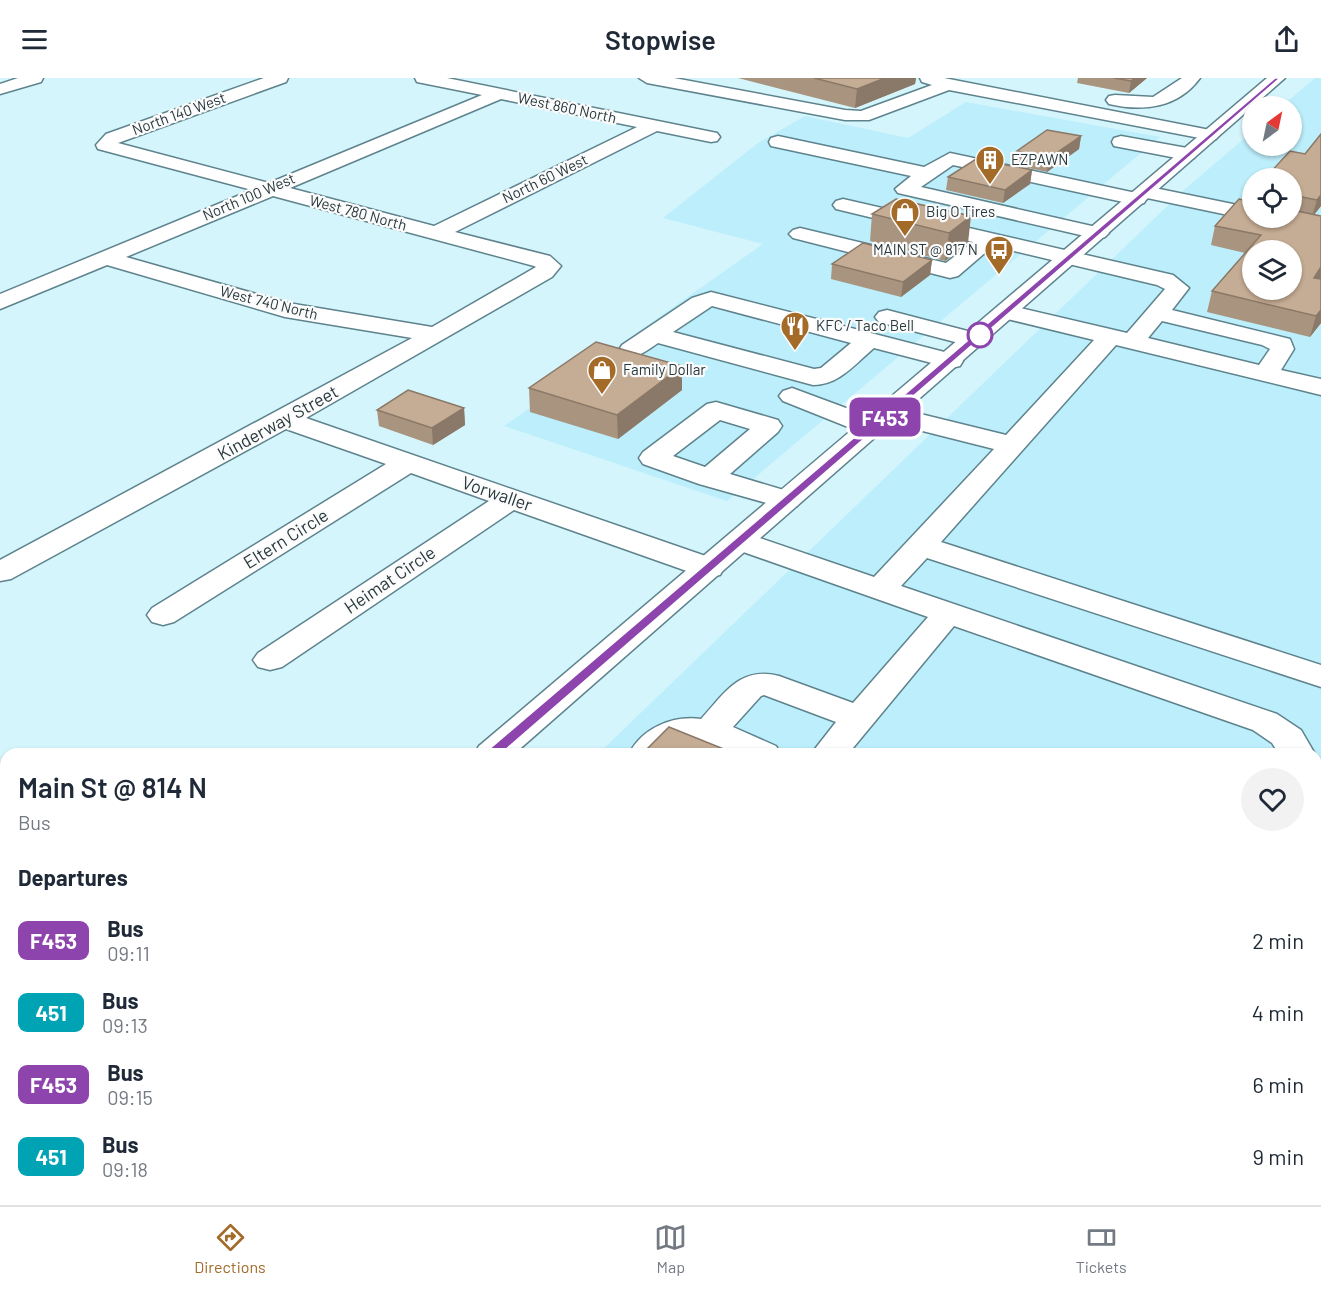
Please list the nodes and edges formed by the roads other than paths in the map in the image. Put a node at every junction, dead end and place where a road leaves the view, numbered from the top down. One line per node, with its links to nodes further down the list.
1 (35, 78): 11 (main road)
2 (280, 78): 17 (main road, North 140 West)
3 (423, 78): 12 (main road, West 860 North)
4 (647, 78): 9 (main road)
5 (927, 78): 9 (main road)
6 (992, 78): 10 (main road)
7 (1192, 78): 10 (main road)
8 (1277, 78): 15 (main road)
9 (948, 85): 13 (main road)
10 (1040, 87): 13 (main road)
11 (0, 89)
12 (499, 94): 14 (main road, West 860 North); 22 (main road, North 100 West)
13 (1019, 100): 15 (main road)
14 (653, 126): 16 (main road, West 860 North); 26 (main road, North 60 West)
15 (1210, 135): 20 (main road)
16 (711, 137)
17 (112, 138): 22 (main road, West 780 North)
18 (778, 142): 21 (main road)
19 (1121, 142): 20 (main road)
20 (1187, 154): 23 (main road)
21 (928, 174): 23 (main road); 27 (main road)
22 (268, 189): 26 (main road, West 780 North); 30 (main road, North 100 West)
23 (1141, 195): 25 (main road); 27 (main road)
24 (843, 205): 29 (main road)
25 (1242, 211)
26 (436, 233): 32 (main road, West 780 North)
27 (1098, 233): 31 (main road)
28 (800, 234): 29 (main road)
29 (989, 239): 31 (main road)
30 (106, 258): 33 (main road, North 100 West); 37 (main road, West 740 North)
31 (1070, 258): 34 (main road); 35 (main road)
32 (550, 266): 37 (main road, Kinderway Street)
33 (0, 302)
34 (1007, 312): 40 (main road); 41 (main road)
35 (1157, 313): 40 (main road); 44 (main road)
36 (888, 317): 41 (main road)
37 (434, 334): 47 (main road, Kinderway Street)
38 (654, 334): 39 (main road); 39 (main road); 42 (main road)
39 (870, 339): 43 (main road)
40 (1121, 339): 44 (main road); 49 (main road)
41 (974, 340): 43 (main road)
42 (631, 350)
43 (951, 361): 48 (main road)
44 (1266, 374): 45 (main road)
45 (1321, 387)
46 (792, 396): 48 (main road)
47 (285, 420): 50 (main road, Vorwaller); 57 (main road, Kinderway Street)
48 (880, 421): 49 (main road); 53 (main road)
49 (1012, 445): 55 (main road)
50 (408, 463): 52 (main road, Vorwaller); 60 (main road, Eltern Circle)
51 (709, 478): 53 (main road)
52 (511, 500): 56 (main road, Vorwaller); 61 (main road, Heimat Circle)
53 (787, 500): 54 (main road)
54 (740, 541): 56 (main road); 58 (main road)
55 (921, 546): 58 (main road); 62 (main road)
56 (709, 568): 65 (main road)
57 (0, 572)
58 (880, 589): 59 (main road)
59 (948, 613): 63 (main road); 69 (main road)
60 (164, 615)
61 (270, 660)
62 (1321, 676)
63 (860, 718): 64 (main road); 68 (main road)
64 (710, 731): 66 (main road); 67 (main road)
65 (499, 748)
66 (653, 748)
67 (749, 748)
68 (834, 748)
69 (1296, 748)

